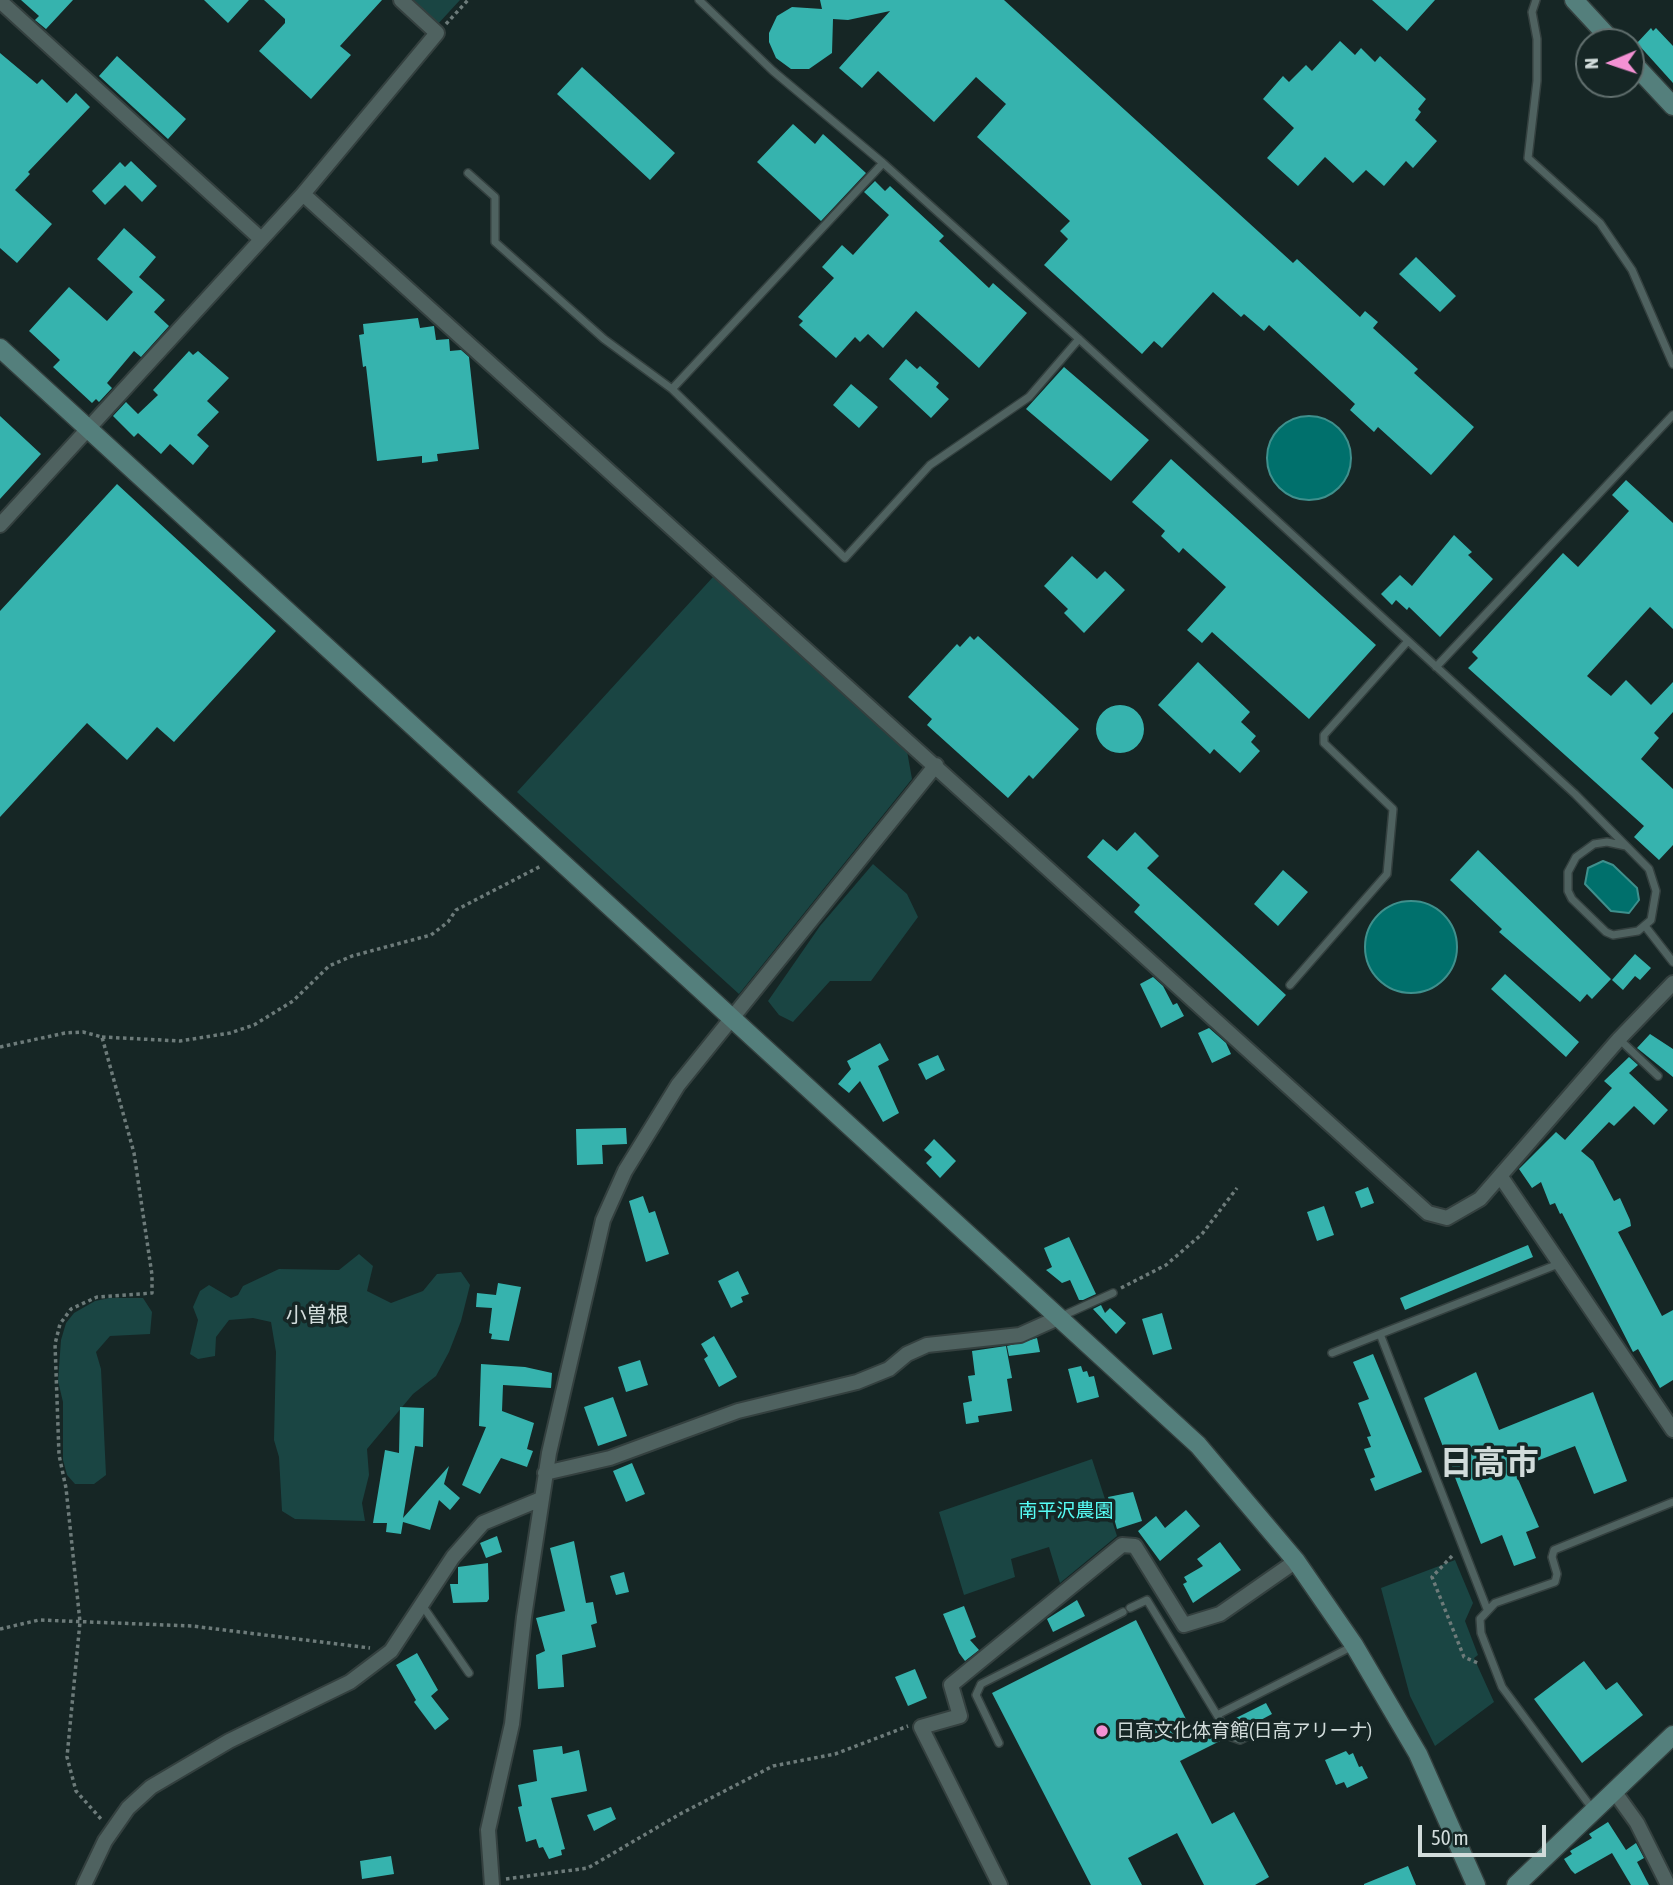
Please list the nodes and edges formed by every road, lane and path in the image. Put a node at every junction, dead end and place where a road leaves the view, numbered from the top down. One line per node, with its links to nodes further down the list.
1 (401, 0): 8 (street)
2 (468, 0): 8 (path)
3 (699, 0): 11 (lane)
4 (1536, 0): 17 (lane)
5 (1574, 0): 7 (street)
6 (0, 1): 14 (street)
7 (1600, 28)
8 (437, 33): 13 (street)
9 (1645, 76): 10 (street)
10 (1673, 106)
11 (883, 163): 15 (lane); 18 (lane)
12 (468, 173): 18 (lane)
13 (303, 194): 14 (street); 24 (street)
14 (261, 239): 20 (street)
15 (1079, 339): 18 (lane); 22 (lane)
16 (0, 348): 20 (street)
17 (1673, 364)
18 (673, 389)
19 (1673, 415): 23 (lane)
20 (87, 427): 21 (street); 26 (street)
21 (0, 525)
22 (1408, 641): 23 (lane); 30 (lane)
23 (1436, 667): 25 (lane)
24 (936, 765): 31 (street); 36 (street)
25 (1626, 846): 27 (lane); 27 (lane)
26 (552, 852): 31 (street); 32 (path)
27 (1646, 926): 28 (lane)
28 (1673, 962)
29 (1673, 983): 33 (street)
30 (1290, 985)
31 (731, 1017): 40 (street); 44 (street)
32 (102, 1037): 34 (path); 51 (path)
33 (1619, 1039): 35 (lane); 36 (street)
34 (0, 1047)
35 (1658, 1076)
36 (1501, 1177): 38 (street)
37 (1237, 1188): 39 (path)
38 (1561, 1264): 41 (lane); 43 (street)
39 (1114, 1293): 40 (lane)
40 (1058, 1318): 44 (street); 48 (street)
41 (1380, 1334): 42 (lane); 50 (lane)
42 (1332, 1353)
43 (1673, 1430)
44 (545, 1473): 45 (street)
45 (541, 1499): 49 (street); 69 (street)
46 (1673, 1502): 50 (lane)
47 (1452, 1556): 55 (path)
48 (1296, 1561): 53 (street); 62 (street)
49 (421, 1605): 54 (street); 56 (lane)
50 (1487, 1609): 67 (lane)
51 (80, 1622): 52 (path); 54 (path); 68 (path)
52 (0, 1629)
53 (1354, 1645): 57 (lane); 72 (street)
54 (391, 1651): 68 (street)
55 (1480, 1664)
56 (469, 1674)
57 (1239, 1704): 58 (lane); 59 (lane)
58 (1244, 1714)
59 (1217, 1715): 60 (lane); 65 (lane)
60 (1223, 1725)
61 (1250, 1726): 64 (lane)
62 (921, 1727): 69 (path); 71 (street)
63 (1673, 1735): 66 (street)
64 (1230, 1736)
65 (999, 1743)
66 (1614, 1791): 67 (street); 74 (street)
67 (1594, 1811): 73 (street)
68 (111, 1832): 70 (street)
69 (491, 1883)
70 (83, 1885)
71 (1000, 1885)
72 (1476, 1885)
73 (1516, 1885)
74 (1668, 1885)

